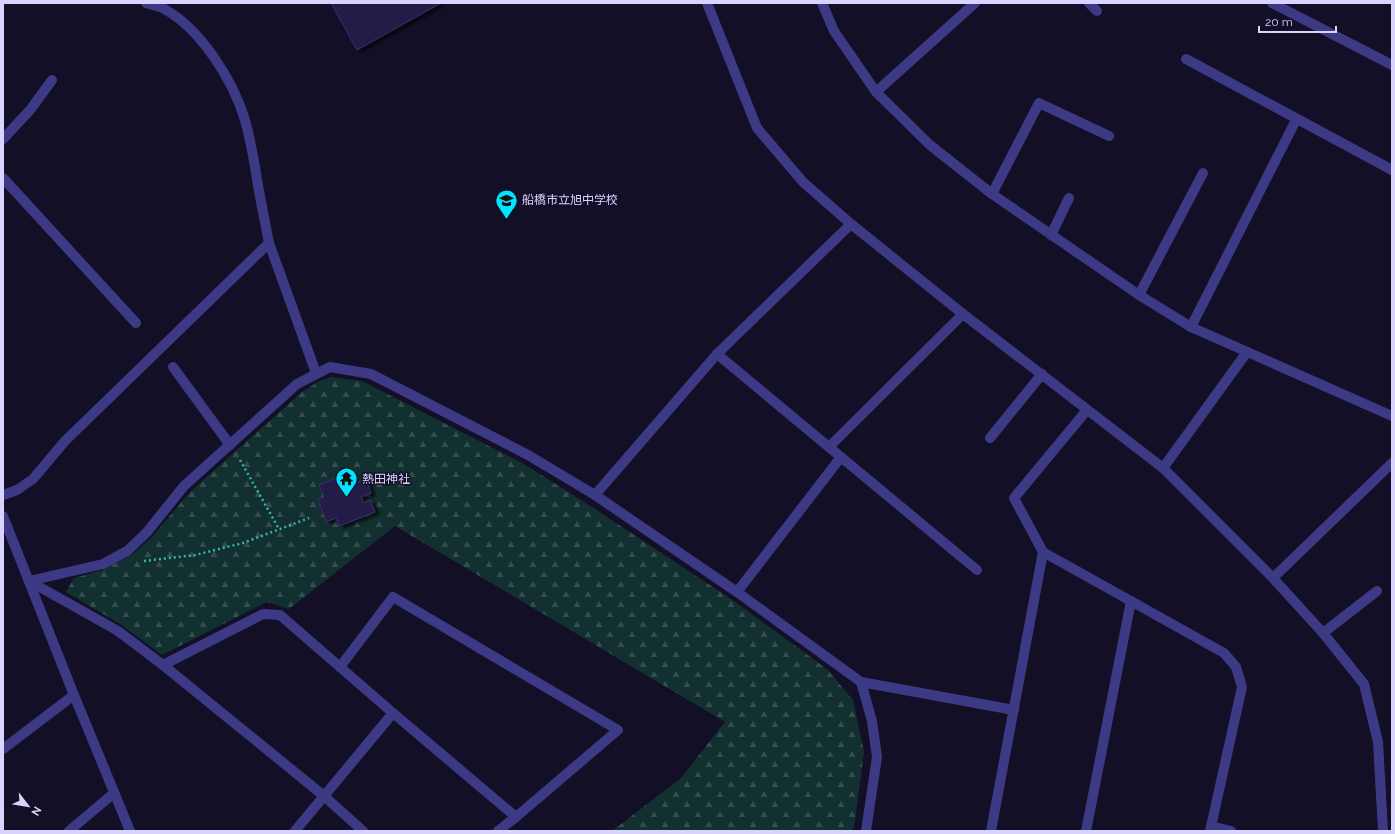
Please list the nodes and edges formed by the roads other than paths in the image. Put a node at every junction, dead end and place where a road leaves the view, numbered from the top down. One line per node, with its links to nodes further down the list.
1 (146, 3): 22 (street)
2 (707, 3): 20 (street)
3 (822, 3): 11 (street)
4 (975, 3): 11 (street)
5 (1089, 3): 7 (street)
6 (1272, 3): 9 (street)
7 (1097, 11)
8 (1186, 59): 12 (street)
9 (1392, 65)
10 (52, 80): 14 (street)
11 (876, 92): 18 (street)
12 (1296, 120): 15 (street); 26 (street)
13 (1109, 136): 18 (street)
14 (3, 139)
15 (1392, 170)
16 (1203, 173): 23 (street)
17 (3, 178): 25 (street)
18 (992, 194): 21 (street)
19 (1069, 198): 21 (street)
20 (851, 224): 24 (street); 28 (street)
21 (1051, 234): 23 (street)
22 (269, 243): 30 (street); 40 (street)
23 (1139, 294): 26 (street)
24 (963, 314): 31 (street); 36 (street)
25 (136, 323)
26 (1190, 327): 27 (street)
27 (1247, 352): 33 (street); 39 (street)
28 (717, 354): 36 (street); 41 (street)
29 (173, 367): 35 (street)
30 (316, 373): 35 (street); 41 (street)
31 (1042, 374): 32 (street); 34 (street)
32 (1087, 410): 39 (street); 43 (street)
33 (1392, 416)
34 (990, 438)
35 (230, 444): 46 (street)
36 (829, 447): 37 (street)
37 (841, 457): 44 (street); 48 (street)
38 (1392, 464): 45 (street)
39 (1164, 468): 45 (street)
40 (3, 495)
41 (595, 495): 48 (street)
42 (3, 516): 46 (street)
43 (1043, 552): 49 (street); 55 (street)
44 (978, 570)
45 (1273, 578): 50 (street)
46 (29, 581): 51 (street); 54 (street)
47 (1378, 591): 50 (street)
48 (737, 592): 53 (street)
49 (1131, 601): 61 (street); 69 (street)
50 (1323, 633): 71 (street)
51 (163, 664): 52 (street); 59 (street)
52 (340, 667): 56 (street); 60 (street)
53 (861, 682): 55 (street); 67 (street)
54 (74, 695): 57 (street); 58 (street)
55 (1014, 710): 68 (street)
56 (393, 713): 59 (street); 60 (street)
57 (3, 749)
58 (114, 793): 62 (street); 63 (street)
59 (324, 796): 64 (street); 65 (street)
60 (516, 817): 66 (street)
61 (1211, 829): 70 (street)
62 (69, 831)
63 (130, 831)
64 (295, 831)
65 (362, 831)
66 (498, 831)
67 (866, 831)
68 (991, 831)
69 (1086, 831)
70 (1231, 831)
71 (1383, 831)

